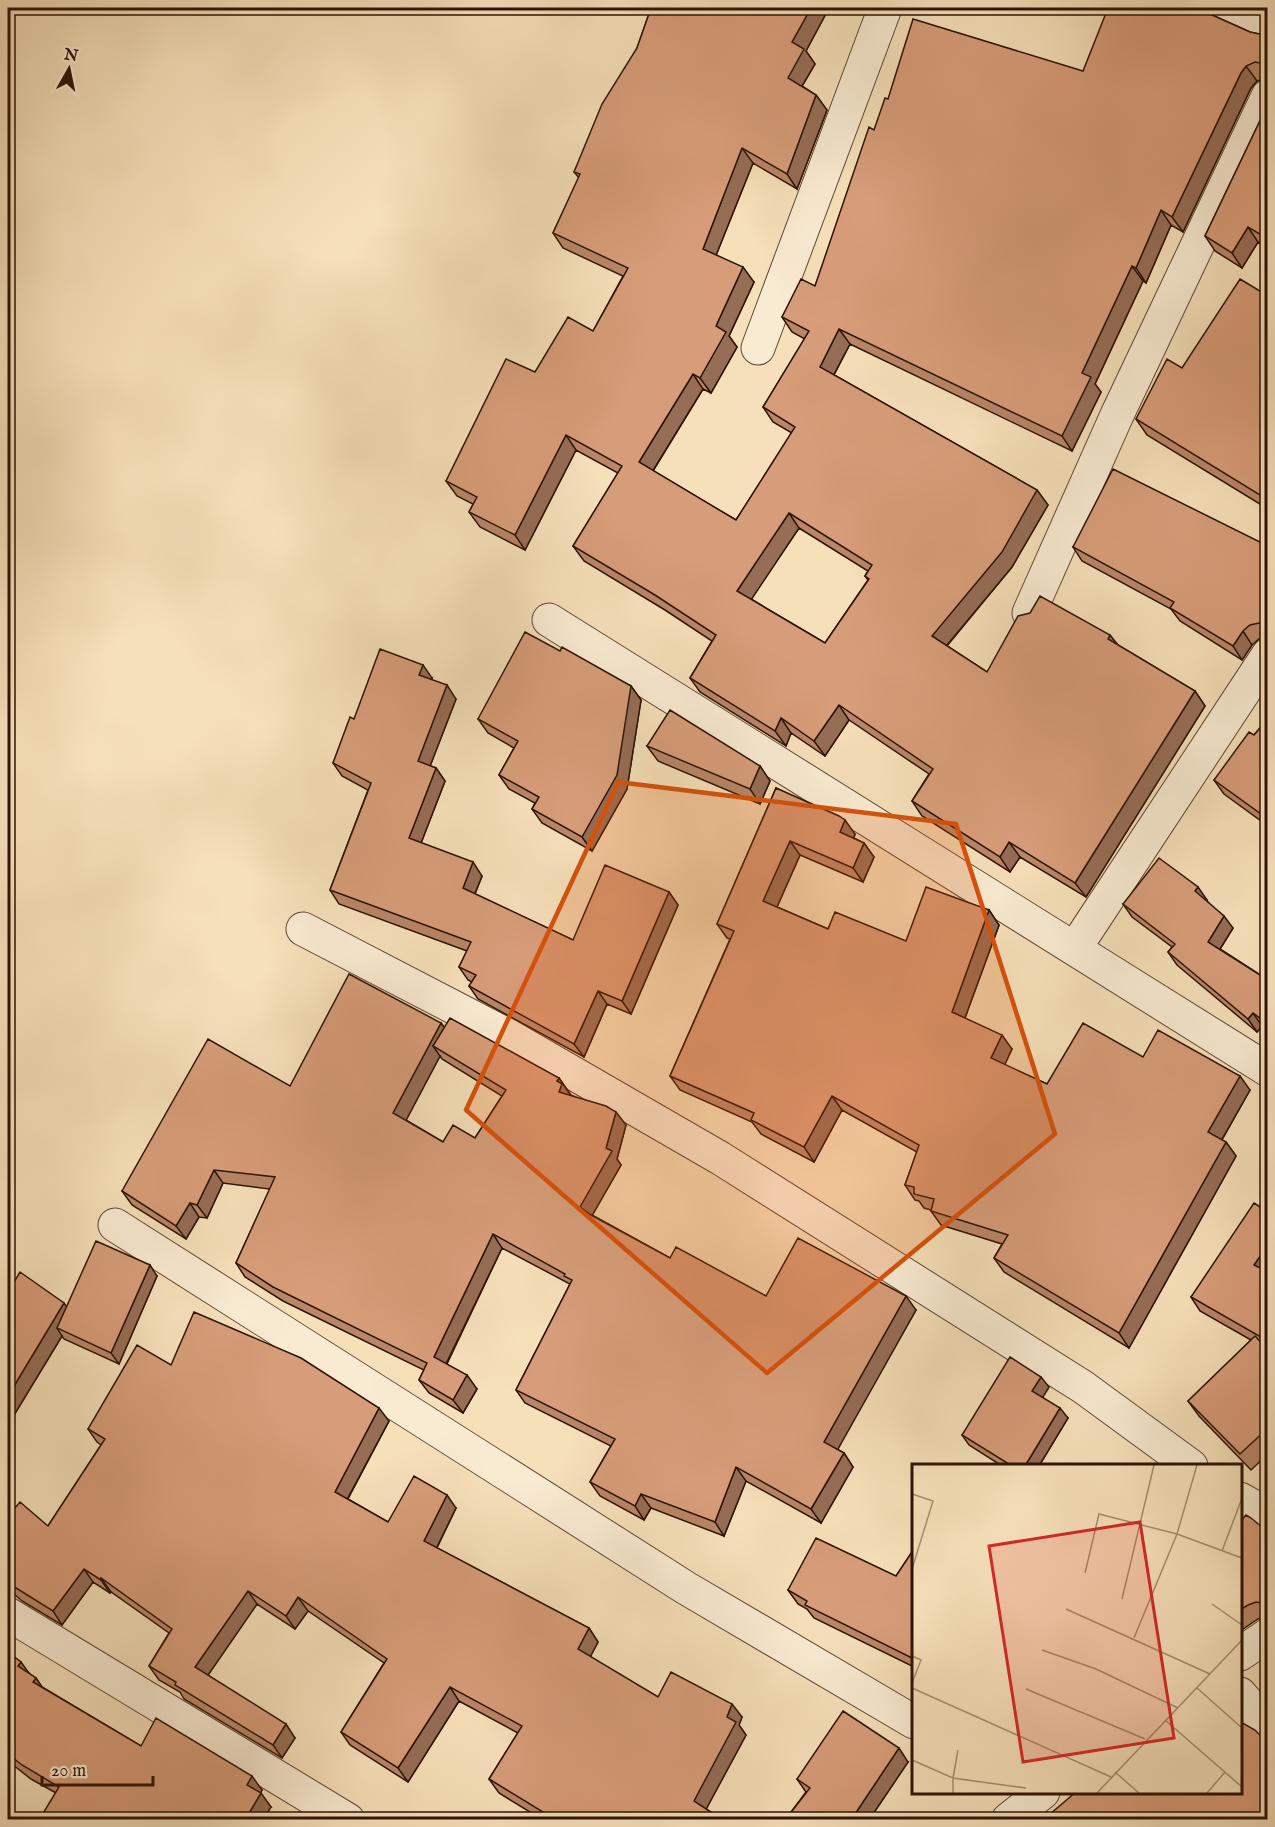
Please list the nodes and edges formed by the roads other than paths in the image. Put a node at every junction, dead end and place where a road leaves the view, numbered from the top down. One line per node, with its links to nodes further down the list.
1 (885, 8): 5 (street)
2 (1219, 8): 3 (street)
3 (1268, 30)
4 (1268, 96): 6 (street)
5 (758, 348)
6 (1029, 614)
7 (549, 620): 10 (street)
8 (1268, 655): 10 (street)
9 (303, 929): 13 (street)
10 (1075, 948): 11 (street)
11 (1268, 1070)
12 (115, 1226): 20 (street)
13 (1188, 1464)
14 (1242, 1500): 15 (street)
15 (1268, 1515)
16 (8, 1614): 23 (street)
17 (1268, 1635): 18 (street)
18 (1242, 1653)
19 (1242, 1696): 21 (street)
20 (912, 1721)
21 (1268, 1726)
22 (1038, 1794): 24 (street)
23 (348, 1820)
24 (1008, 1820)

